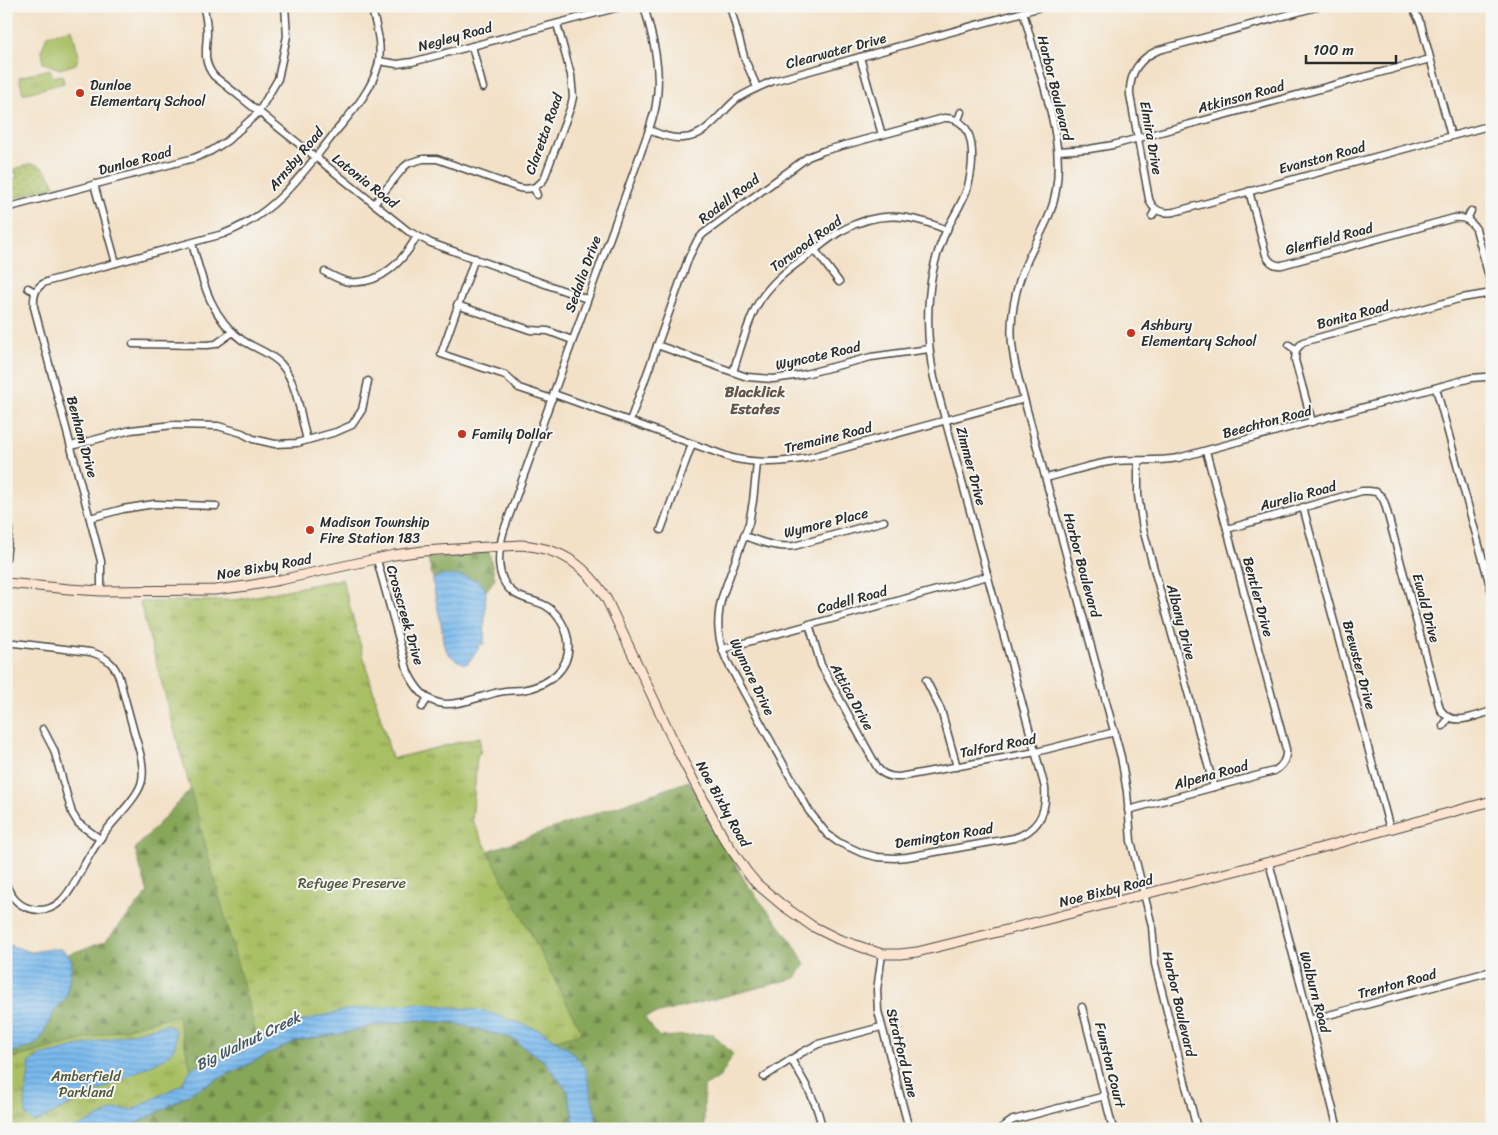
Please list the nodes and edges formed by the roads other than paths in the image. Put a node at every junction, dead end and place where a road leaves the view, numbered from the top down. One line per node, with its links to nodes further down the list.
1 (203, 6): 20 (street, Latonia Road)
2 (285, 6): 20 (street, Dunloe Road)
3 (371, 6): 16 (street, Arnsby Road)
4 (623, 6): 12 (street, Negley Road)
5 (644, 6): 23 (street, Sedalia Drive)
6 (739, 6): 10 (street)
7 (1045, 6): 11 (street, Clearwater Drive)
8 (1320, 6): 26 (street, Elmira Drive)
9 (1412, 6): 15 (street)
10 (731, 7): 17 (street)
11 (1023, 12): 14 (street, Clearwater Drive); 27 (street, Harbor Boulevard)
12 (558, 24): 13 (street, Negley Road); 30 (street, Claretta Road)
13 (472, 46): 16 (street, Negley Road); 18 (street)
14 (860, 57): 17 (street, Clearwater Drive); 24 (street)
15 (1430, 59): 25 (street); 26 (street, Atkinson Road)
16 (379, 61): 28 (street, Arnsby Road)
17 (757, 87): 23 (street, Clearwater Drive)
18 (483, 88)
19 (961, 112): 21 (street)
20 (258, 113): 28 (street, Latonia Road); 29 (street, Dunloe Road)
21 (958, 120): 24 (street, Rodell Road); 39 (street, Zimmer Drive)
22 (1492, 124): 25 (street, Evanston Road)
23 (649, 130): 51 (street, Sedalia Drive)
24 (882, 136): 56 (street, Rodell Road)
25 (1451, 136): 31 (street, Evanston Road)
26 (1138, 138): 27 (street, Atkinson Road); 35 (street, Elmira Drive)
27 (1058, 151): 65 (street, Harbor Boulevard)
28 (315, 158): 33 (street, Latonia Road); 41 (street, Arnsby Road)
29 (94, 184): 34 (street, Dunloe Road); 44 (street)
30 (534, 188): 32 (street); 33 (street, Claretta Road)
31 (1249, 191): 35 (street, Evanston Road); 38 (street, Glenfield Road)
32 (537, 195)
33 (374, 204): 40 (street, Latonia Road)
34 (6, 208)
35 (1158, 210): 37 (street)
36 (1471, 211): 38 (street)
37 (1152, 216)
38 (1467, 219): 48 (street)
39 (947, 230): 42 (street, Torwood Road); 58 (street, Zimmer Drive)
40 (417, 236): 43 (street, Latonia Road); 45 (street)
41 (192, 243): 44 (street, Arnsby Road); 53 (street)
42 (815, 250): 46 (street); 60 (street, Torwood Road)
43 (474, 258): 51 (street, Latonia Road); 52 (street)
44 (116, 263): 49 (street, Arnsby Road)
45 (325, 272)
46 (840, 282)
47 (28, 288): 49 (street)
48 (1492, 288)
49 (35, 292): 71 (street, Benham Drive)
50 (1492, 294): 59 (street, Bonita Road)
51 (587, 299): 54 (street, Sedalia Drive)
52 (457, 305): 54 (street); 64 (street, Tremaine Road)
53 (233, 332): 55 (street); 69 (street)
54 (572, 340): 64 (street, Sedalia Drive)
55 (133, 344)
56 (657, 345): 60 (street, Wyncote Road); 66 (street, Rodell Road)
57 (1289, 345): 59 (street)
58 (929, 349): 60 (street, Wyncote Road); 67 (street, Zimmer Drive)
59 (1296, 350): 68 (street)
60 (733, 372)
61 (1492, 378): 63 (street, Beechton Road)
62 (368, 382): 69 (street)
63 (1436, 388): 68 (street, Beechton Road); 91 (street)
64 (553, 396): 66 (street, Tremaine Road); 85 (street, Sedalia Drive)
65 (1024, 399): 67 (street, Tremaine Road); 75 (street, Harbor Boulevard)
66 (630, 421): 70 (street, Tremaine Road)
67 (946, 421): 74 (street, Tremaine Road); 88 (street, Zimmer Drive)
68 (1312, 422): 72 (street, Beechton Road)
69 (307, 440): 71 (street)
70 (692, 444): 74 (street, Tremaine Road); 83 (street)
71 (71, 446): 80 (street, Benham Drive)
72 (1206, 451): 73 (street, Beechton Road); 82 (street, Bentler Drive)
73 (1138, 461): 75 (street, Beechton Road); 107 (street, Albany Drive)
74 (757, 463): 84 (street, Wymore Drive)
75 (1046, 478): 102 (street, Harbor Boulevard)
76 (1377, 490): 78 (street, Aurelia Road); 99 (street, Ewald Drive)
77 (216, 506): 80 (street)
78 (1303, 507): 82 (street, Aurelia Road); 111 (street, Brewster Drive)
79 (6, 512): 86 (street)
80 (90, 518): 90 (street, Benham Drive)
81 (884, 521): 84 (street, Wymore Place)
82 (1227, 529): 103 (street, Bentler Drive)
83 (661, 530)
84 (744, 536): 94 (street, Wymore Drive)
85 (500, 546): 87 (street, Noe Bixby Road); 96 (street); 117 (street, Noe Bixby Road)
86 (6, 558)
87 (377, 560): 90 (street, Noe Bixby Road); 96 (street, Crosscreek Drive)
88 (988, 576): 92 (street, Cadell Road); 104 (street, Zimmer Drive)
89 (6, 583): 90 (street, Noe Bixby Road)
90 (100, 591)
91 (1492, 593)
92 (809, 624): 94 (street, Cadell Road); 106 (street, Attica Drive)
93 (6, 642): 112 (street)
94 (722, 649): 113 (street, Wymore Drive)
95 (926, 680): 105 (street)
96 (428, 698): 97 (street)
97 (422, 707)
98 (1492, 711): 99 (street)
99 (1448, 718): 100 (street)
100 (1443, 726)
101 (43, 729): 112 (street)
102 (1115, 732): 104 (street, Talford Road); 109 (street, Harbor Boulevard)
103 (1286, 749): 107 (street, Alpena Road)
104 (1036, 752): 105 (street, Talford Road); 110 (street, Zimmer Drive)
105 (957, 767): 106 (street, Talford Road)
106 (884, 777)
107 (1214, 787): 109 (street, Alpena Road)
108 (1492, 801): 111 (street, Noe Bixby Road)
109 (1128, 810): 116 (street, Harbor Boulevard)
110 (1039, 821): 113 (street, Demington Road)
111 (1390, 829): 114 (street, Noe Bixby Road)
112 (100, 839): 115 (street)
113 (848, 847)
114 (1269, 862): 116 (street, Noe Bixby Road); 120 (street, Walburn Road)
115 (6, 884)
116 (1145, 895): 117 (street, Noe Bixby Road); 129 (street, Harbor Boulevard)
117 (882, 954): 121 (street, Stratford Lane)
118 (1492, 971): 120 (street, Trenton Road)
119 (1082, 1007): 124 (street, Funston Court)
120 (1310, 1020): 130 (street, Walburn Road)
121 (881, 1026): 122 (street); 126 (street, Stratford Lane)
122 (791, 1059): 123 (street); 125 (street)
123 (764, 1077)
124 (1105, 1096): 127 (street); 128 (street, Funston Court)
125 (822, 1129)
126 (909, 1129)
127 (1000, 1129)
128 (1113, 1129)
129 (1197, 1129)
130 (1338, 1129)

